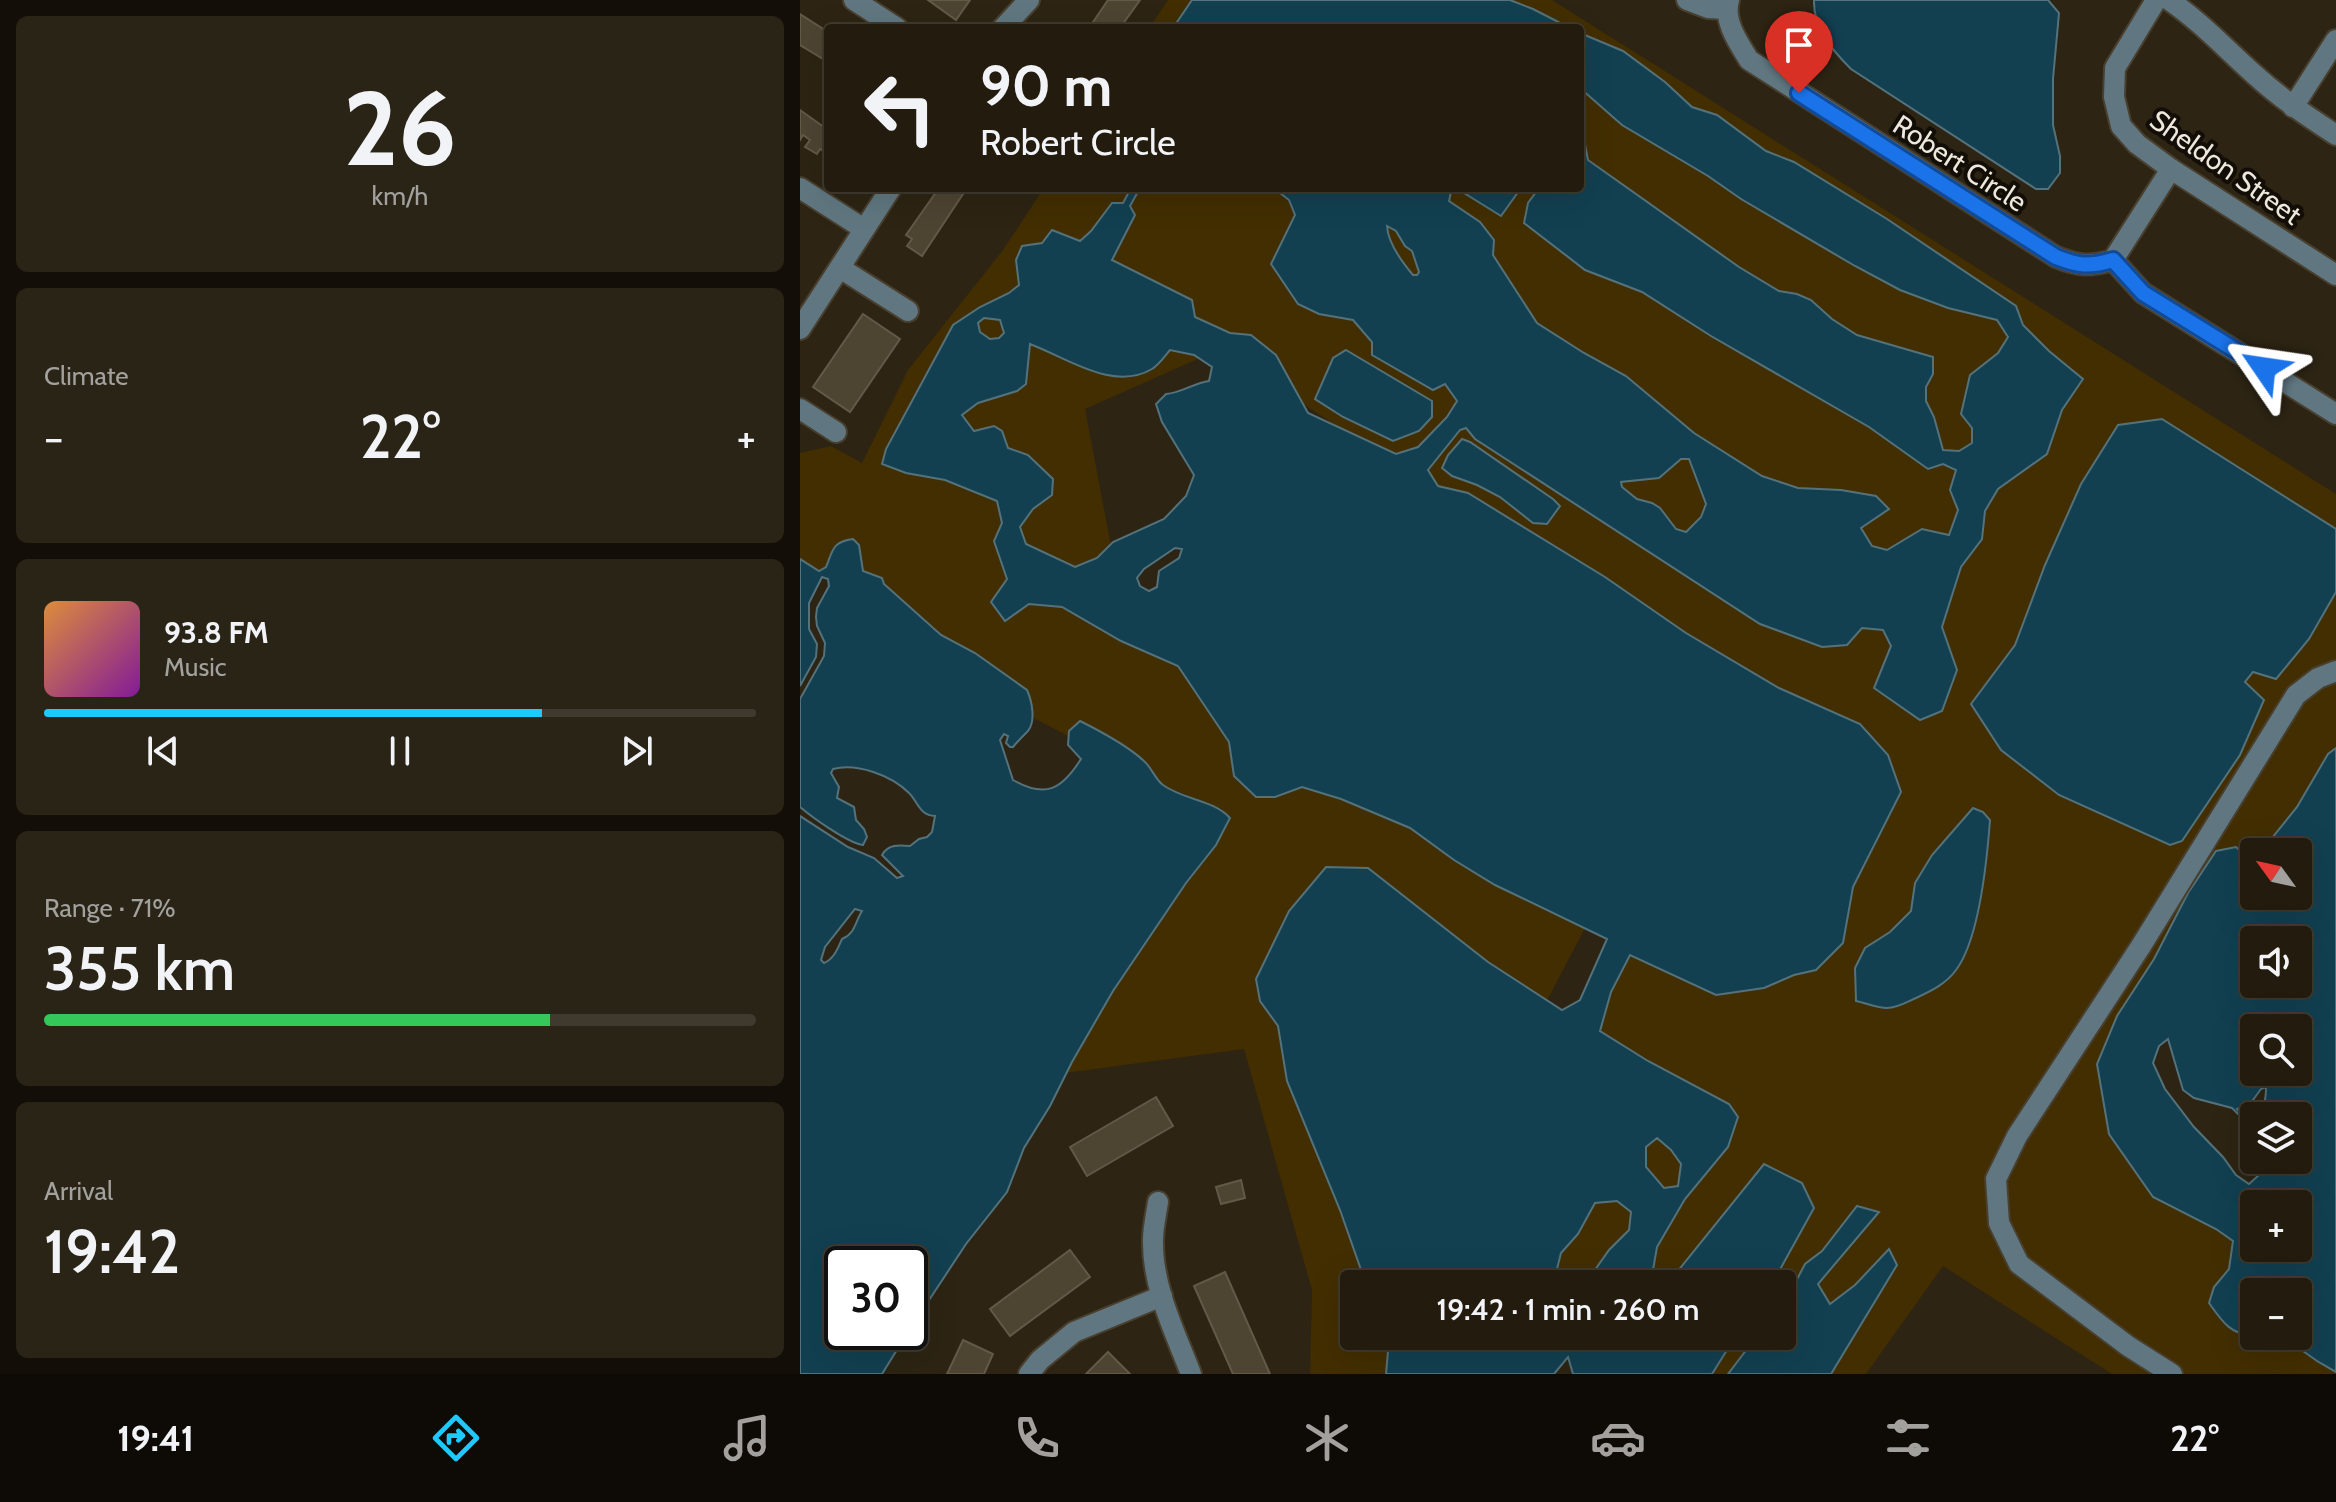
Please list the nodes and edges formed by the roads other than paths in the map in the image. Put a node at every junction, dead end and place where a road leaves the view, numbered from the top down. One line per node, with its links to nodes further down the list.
1 (854, 0): 7 (street)
2 (1029, 0): 8 (street)
3 (1687, 0): 6 (street)
4 (2156, 0): 12 (street, Sheldon Street)
5 (2169, 0): 10 (street)
6 (1728, 4): 16 (street, Robert Circle)
7 (891, 24)
8 (1007, 24)
9 (2336, 40): 10 (street)
10 (2293, 107): 11 (street)
11 (2336, 135)
12 (2171, 169): 16 (street); 18 (street, Sheldon Street)
13 (800, 188): 15 (street)
14 (888, 192): 15 (street)
15 (864, 229): 17 (street)
16 (2113, 260): 22 (street)
17 (840, 268): 19 (street); 20 (street)
18 (2336, 275)
19 (908, 311)
20 (800, 329)
21 (800, 409): 23 (street)
22 (2336, 414)
23 (836, 432)
24 (2336, 671): 29 (street)
25 (1158, 1202): 26 (street)
26 (1162, 1296): 27 (street); 28 (street)
27 (1029, 1374)
28 (1191, 1374)
29 (2172, 1374)

